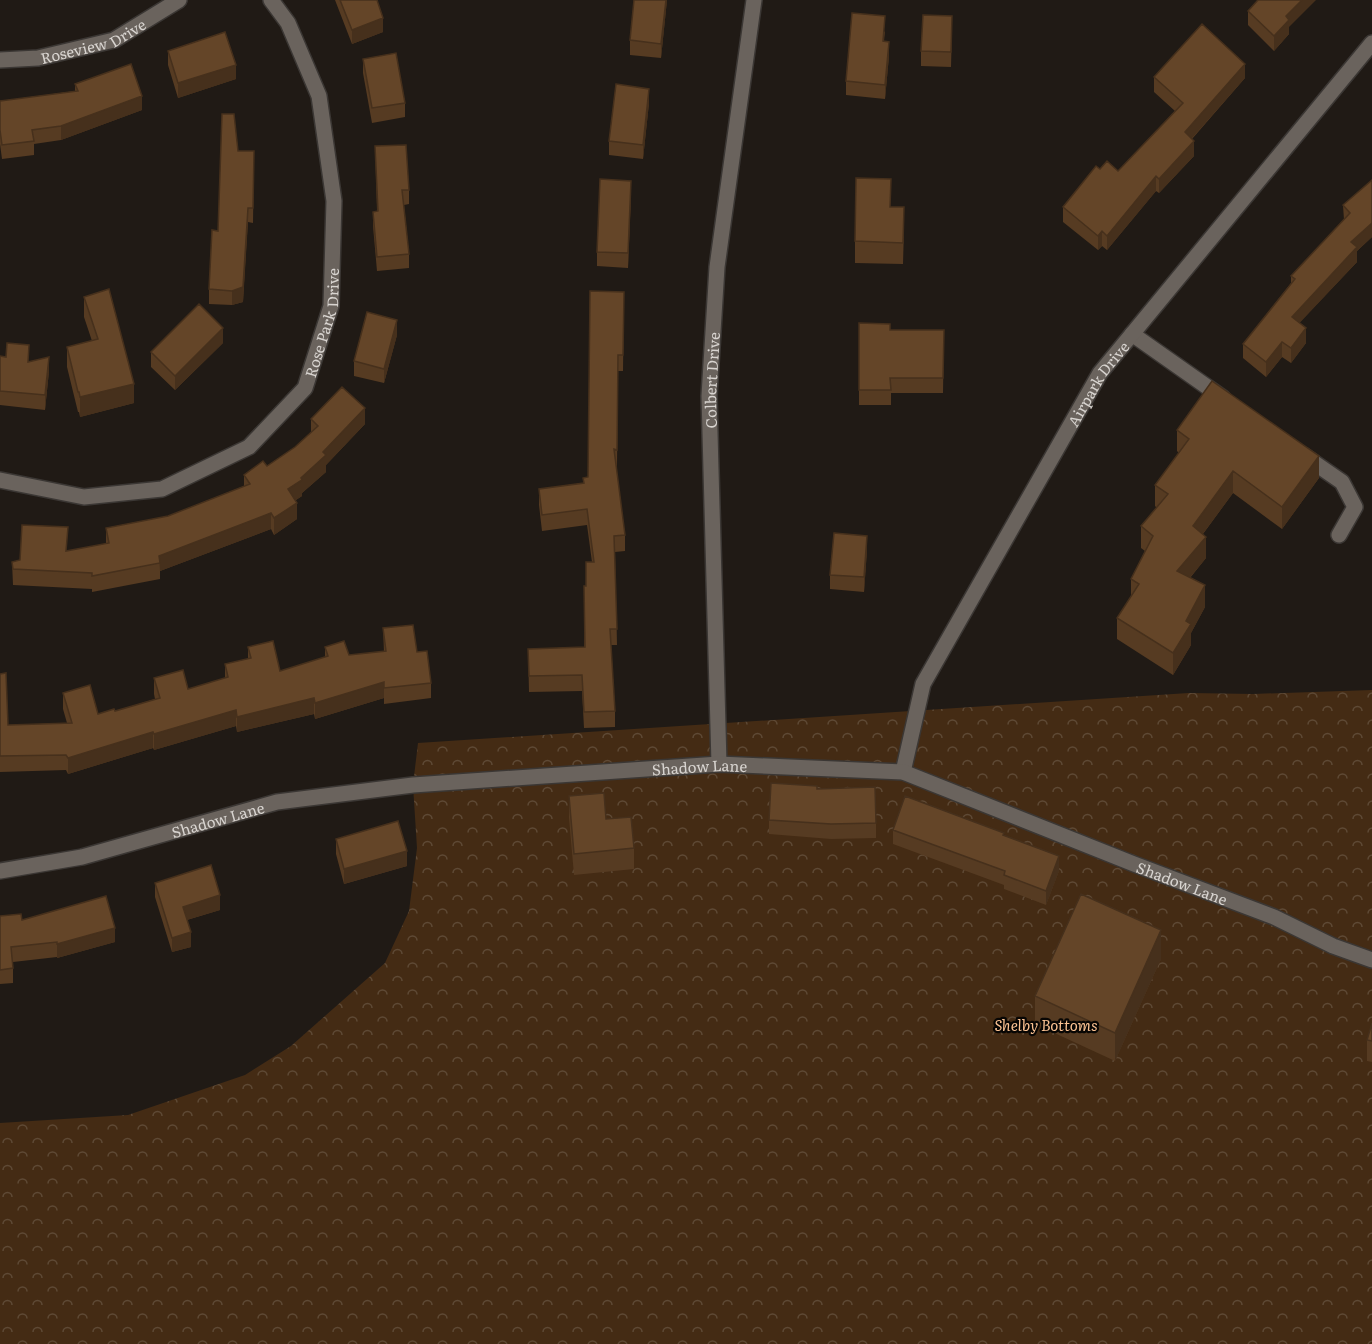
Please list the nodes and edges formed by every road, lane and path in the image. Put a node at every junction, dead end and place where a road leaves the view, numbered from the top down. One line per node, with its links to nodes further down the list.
1 (178, 0): 5 (street, Roseview Drive)
2 (271, 0): 9 (street, Rose Park Drive)
3 (754, 0): 11 (street, Colbert Drive)
4 (1372, 43): 6 (street, Airpark Drive)
5 (0, 60)
6 (1132, 334): 7 (street); 12 (street, Airpark Drive)
7 (1237, 408)
8 (1294, 449): 10 (street)
9 (0, 480)
10 (1340, 535)
11 (719, 764): 12 (street, Shadow Lane); 13 (street, Shadow Lane)
12 (903, 772): 14 (street, Shadow Lane)
13 (0, 871)
14 (1372, 960)

